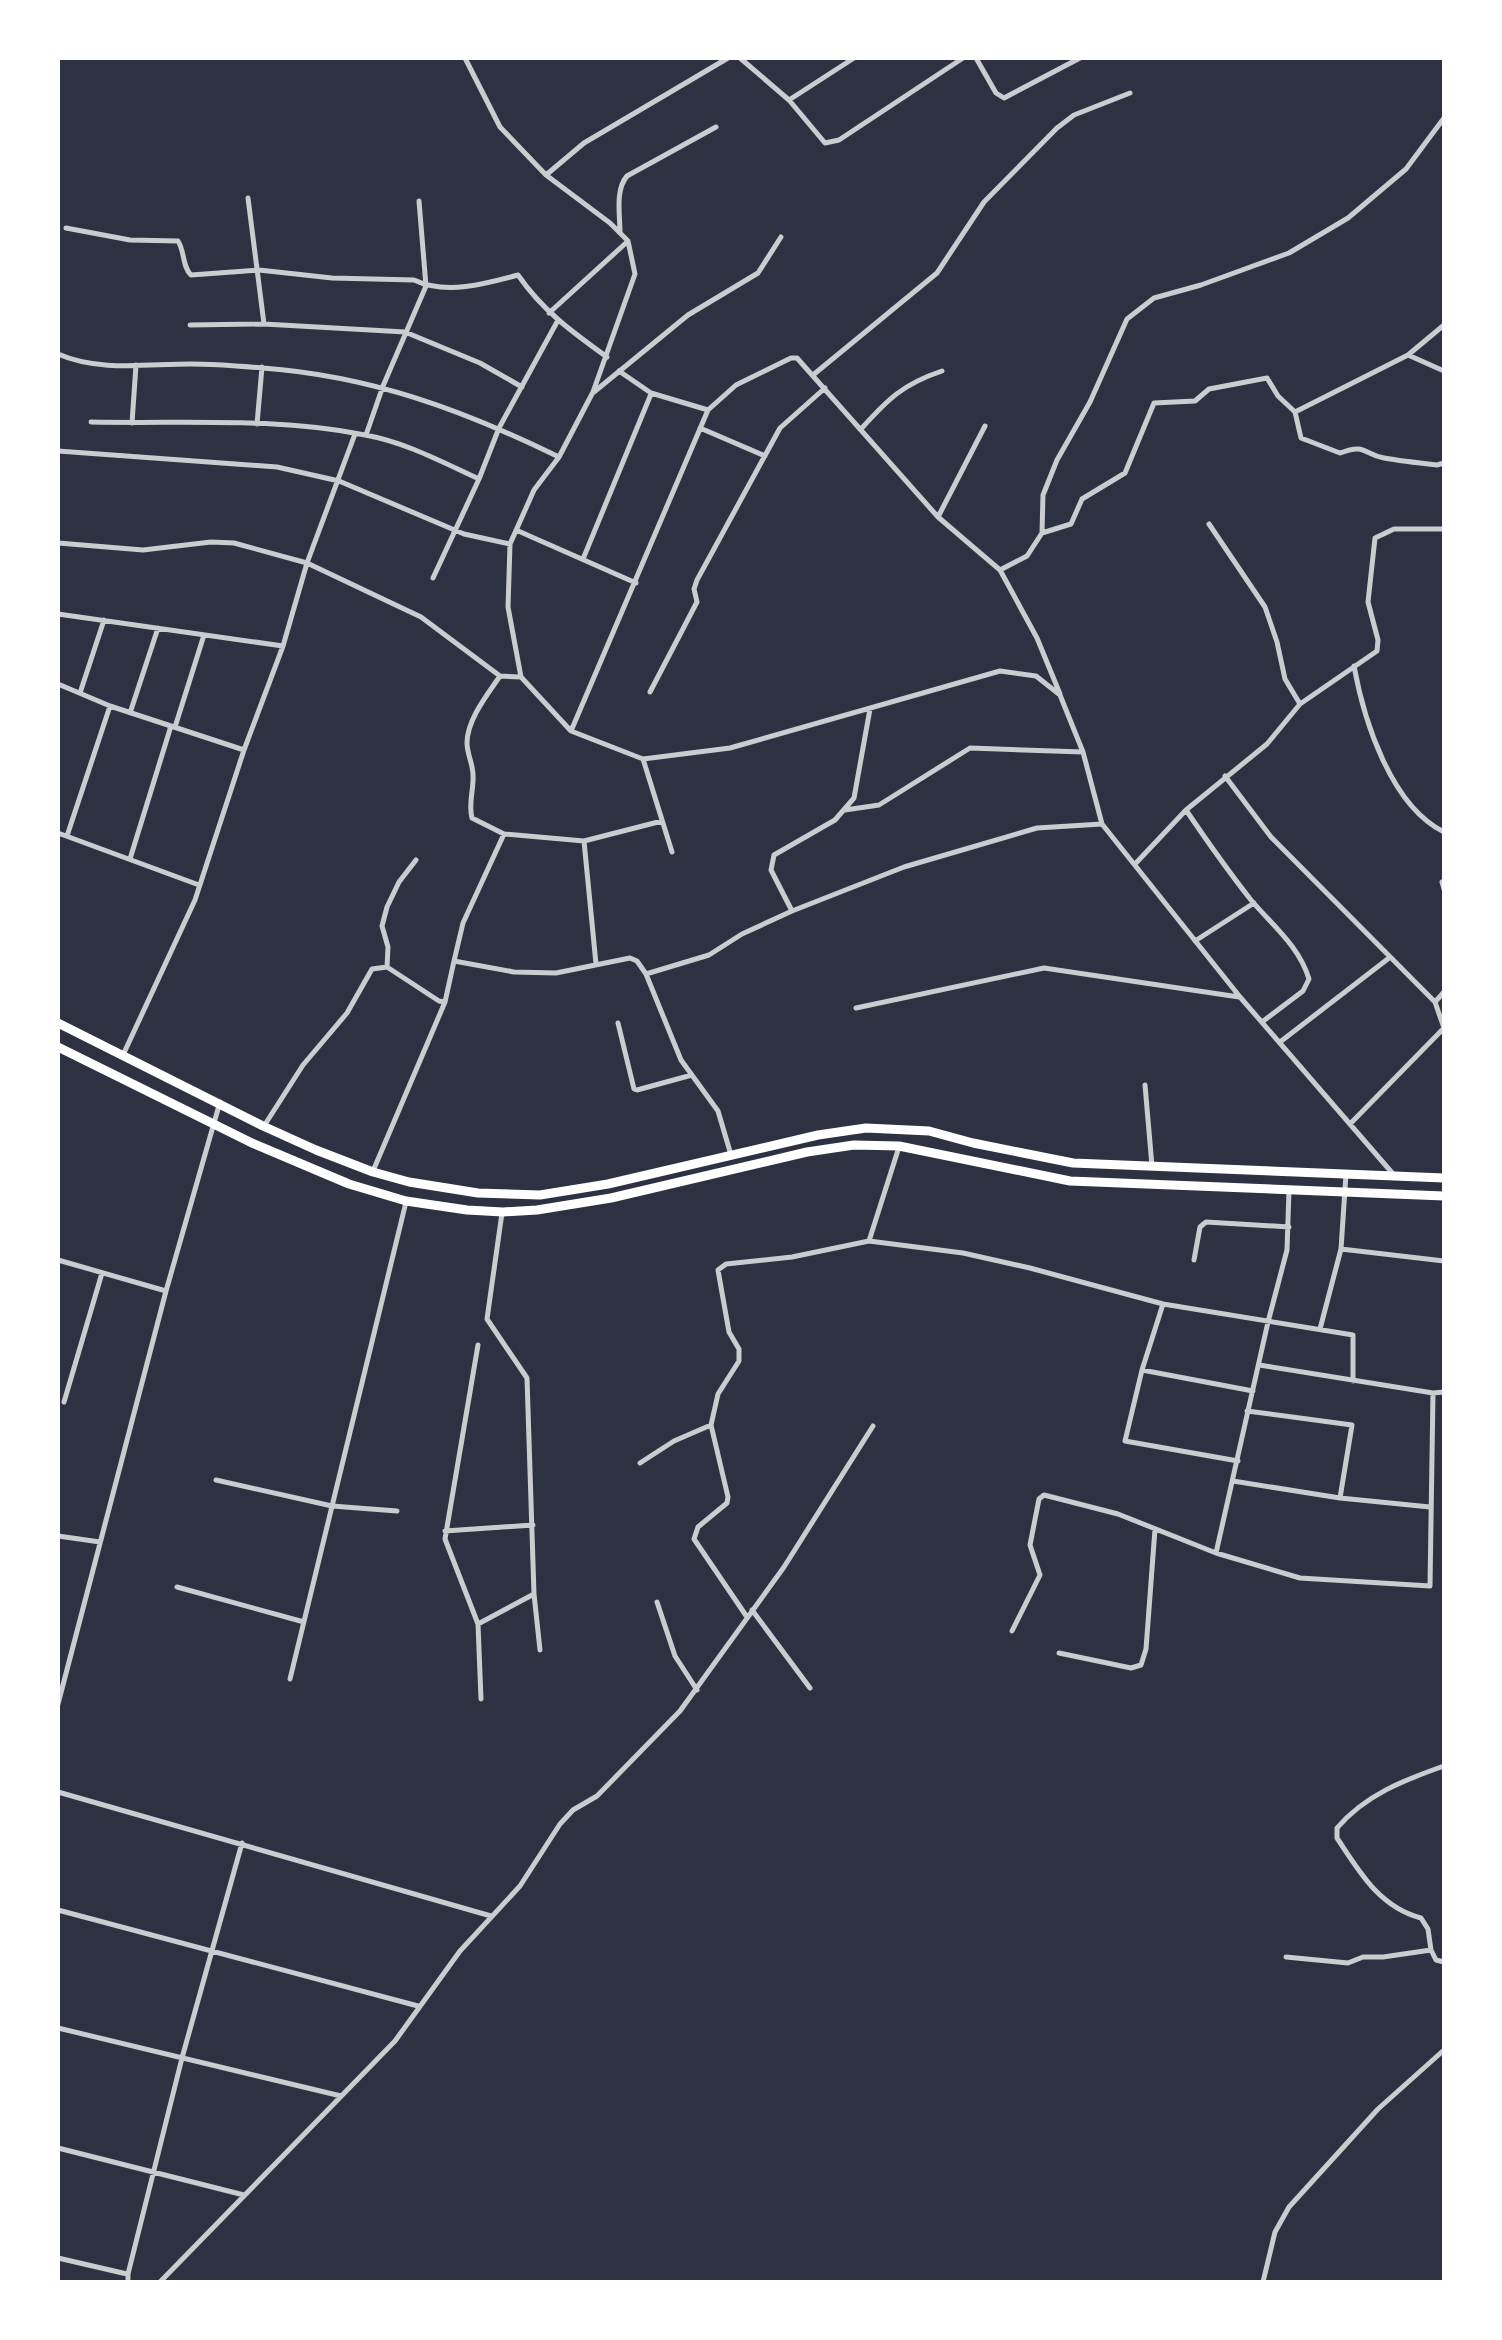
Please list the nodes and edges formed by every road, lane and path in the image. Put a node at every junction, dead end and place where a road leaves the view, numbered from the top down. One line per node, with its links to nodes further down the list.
1 (465, 58): 12 (street)
2 (728, 58): 12 (street)
3 (740, 58): 9 (street)
4 (854, 58): 9 (street)
5 (963, 58): 9 (street)
6 (976, 58): 7 (street)
7 (1080, 58)
8 (1130, 93): 35 (street)
9 (789, 100)
10 (1444, 118): 63 (street)
11 (716, 127): 16 (street)
12 (546, 175): 16 (street)
13 (248, 198): 19 (street)
14 (419, 201): 20 (street)
15 (66, 228): 19 (street)
16 (620, 233): 18 (street)
17 (781, 237): 32 (street)
18 (628, 241): 21 (street); 29 (street)
19 (259, 270): 20 (street); 23 (street)
20 (426, 286): 21 (street); 26 (street)
21 (549, 313): 22 (street)
22 (557, 322): 29 (street); 37 (street)
23 (264, 324): 24 (street); 26 (street)
24 (190, 325)
25 (1444, 325): 28 (street)
26 (405, 332): 36 (street); 37 (street)
27 (58, 354): 30 (street)
28 (1408, 355): 34 (street); 42 (street)
29 (607, 357): 39 (street)
30 (136, 365): 31 (street); 44 (street)
31 (262, 367): 36 (street); 45 (street)
32 (619, 371): 39 (street); 40 (street)
33 (942, 371): 49 (street)
34 (1444, 371)
35 (813, 375): 38 (street); 41 (street)
36 (383, 386): 47 (street); 51 (street)
37 (522, 387): 47 (street)
38 (825, 388): 49 (street); 53 (street)
39 (593, 392): 54 (street)
40 (651, 393): 41 (street); 66 (street)
41 (708, 410): 48 (street)
42 (1295, 412): 55 (street); 63 (street)
43 (91, 422): 44 (street)
44 (132, 423): 45 (street)
45 (257, 424): 50 (street)
46 (985, 426): 58 (street)
47 (499, 428): 54 (street); 56 (street)
48 (700, 428): 53 (street); 70 (street)
49 (861, 429): 58 (street)
50 (355, 434): 51 (street); 57 (street)
51 (366, 435): 56 (street)
52 (58, 451): 57 (street)
53 (765, 456): 80 (street)
54 (559, 457): 62 (street)
55 (1444, 463)
56 (479, 479): 61 (street)
57 (339, 481): 61 (street); 67 (street)
58 (938, 517): 68 (street)
59 (1209, 524): 83 (street)
60 (1444, 529): 76 (street)
61 (455, 530): 65 (street); 69 (street)
62 (516, 530): 65 (street); 66 (street)
63 (1042, 533): 68 (street)
64 (58, 543): 67 (street)
65 (510, 544): 78 (street)
66 (583, 559): 70 (street)
67 (307, 563): 75 (street); 77 (street)
68 (1000, 570): 82 (street)
69 (433, 578)
70 (636, 583): 88 (street)
71 (58, 614): 72 (street)
72 (104, 620): 73 (street); 81 (street)
73 (158, 628): 74 (street); 86 (street)
74 (204, 635): 75 (street); 87 (street)
75 (283, 646): 89 (street)
76 (1354, 666): 83 (street); 97 (street)
77 (500, 676): 78 (street); 99 (street)
78 (521, 677): 88 (street)
79 (58, 684): 81 (street)
80 (650, 692)
81 (80, 693): 84 (street)
82 (1060, 695): 85 (street); 90 (street)
83 (1300, 704): 92 (street)
84 (110, 706): 86 (street); 100 (street)
85 (870, 708): 91 (street); 94 (street)
86 (130, 713): 87 (street)
87 (173, 727): 89 (street); 103 (street)
88 (571, 731): 91 (street)
89 (244, 750): 107 (street)
90 (1083, 752): 94 (street); 96 (street)
91 (643, 759): 95 (street)
92 (1225, 776): 93 (street); 112 (street)
93 (1186, 810): 105 (street); 109 (street)
94 (843, 811): 110 (street)
95 (662, 821): 101 (street); 102 (street)
96 (1102, 824): 105 (street); 110 (street)
97 (1444, 832)
98 (58, 833): 100 (street)
99 (504, 834): 101 (street); 113 (street)
100 (67, 836): 103 (street)
101 (584, 841): 114 (street)
102 (672, 852)
103 (130, 859): 107 (street)
104 (416, 860): 115 (street)
105 (1136, 863): 111 (street)
106 (1444, 881): 108 (street)
107 (199, 885): 128 (street)
108 (1444, 889)
109 (1254, 903): 111 (street); 122 (street)
110 (792, 911): 116 (street)
111 (1195, 941): 118 (street)
112 (1389, 958): 120 (street); 126 (street)
113 (454, 961): 114 (street); 119 (street)
114 (596, 964): 116 (street)
115 (387, 967): 119 (street); 134 (street)
116 (646, 974): 129 (street)
117 (1444, 992): 120 (street)
118 (1240, 997): 121 (street); 122 (street)
119 (445, 1002): 138 (street)
120 (1435, 1002): 125 (street)
121 (856, 1008)
122 (1262, 1022): 126 (street)
123 (58, 1023): 128 (highway)
124 (618, 1023): 129 (street)
125 (1444, 1028): 133 (street)
126 (1280, 1042): 133 (street)
127 (58, 1047): 132 (highway)
128 (122, 1057): 131 (highway)
129 (692, 1075): 136 (street)
130 (1145, 1085): 137 (street)
131 (220, 1102): 132 (street); 134 (highway)
132 (214, 1122): 147 (highway); 156 (street)
133 (1350, 1124): 140 (street)
134 (263, 1126): 138 (highway)
135 (899, 1146): 143 (highway); 146 (highway); 150 (street)
136 (731, 1155): 137 (highway); 142 (highway)
137 (1152, 1167): 139 (highway)
138 (373, 1172): 142 (highway)
139 (1346, 1174): 140 (highway); 144 (street)
140 (1394, 1176): 141 (highway)
141 (1444, 1178)
142 (608, 1184): 146 (street)
143 (1289, 1190): 144 (highway); 149 (street)
144 (1344, 1191): 145 (highway); 151 (street)
145 (1444, 1196)
146 (611, 1198): 148 (highway)
147 (406, 1201): 148 (highway); 176 (street)
148 (503, 1212): 179 (street)
149 (1289, 1227): 153 (street); 158 (street)
150 (869, 1241): 157 (street); 169 (street)
151 (1341, 1249): 154 (street); 159 (street)
152 (58, 1260): 155 (street)
153 (1194, 1260)
154 (1444, 1261)
155 (102, 1273): 156 (street); 167 (street)
156 (166, 1291): 183 (street)
157 (1163, 1304): 158 (street); 162 (street)
158 (1268, 1322): 159 (street); 161 (street)
159 (1320, 1329): 163 (street)
160 (478, 1345): 181 (street)
161 (1259, 1365): 163 (street); 164 (street)
162 (1142, 1370): 164 (street); 171 (street)
163 (1353, 1381): 166 (street)
164 (1253, 1391): 168 (street)
165 (1444, 1392): 166 (street)
166 (1433, 1393): 177 (street)
167 (64, 1402)
168 (1247, 1411): 171 (street); 175 (street)
169 (711, 1425): 172 (street); 189 (street)
170 (873, 1426): 188 (street)
171 (1238, 1461): 174 (street)
172 (640, 1463)
173 (216, 1480): 176 (street)
174 (1233, 1481): 175 (street); 184 (street)
175 (1340, 1498): 177 (street)
176 (332, 1506): 178 (street); 190 (street)
177 (1430, 1507): 184 (street)
178 (397, 1511)
179 (533, 1525): 181 (street); 186 (street)
180 (1155, 1529): 184 (street); 192 (street); 194 (street)
181 (445, 1531): 191 (street)
182 (58, 1536): 183 (street)
183 (100, 1542): 199 (street)
184 (1216, 1553)
185 (177, 1587): 190 (street)
186 (534, 1594): 191 (street); 193 (street)
187 (657, 1602): 197 (street)
188 (752, 1610): 189 (street); 196 (street)
189 (747, 1617): 197 (street)
190 (304, 1622): 195 (street)
191 (478, 1624): 198 (street)
192 (1012, 1631)
193 (540, 1650)
194 (1059, 1653)
195 (290, 1679)
196 (810, 1688)
197 (697, 1690): 204 (street)
198 (481, 1699)
199 (58, 1704)
200 (1444, 1766): 205 (street)
201 (58, 1792): 202 (street)
202 (242, 1843): 204 (street); 206 (street)
203 (58, 1910): 206 (street)
204 (491, 1916): 209 (street)
205 (1431, 1950): 207 (street); 208 (street)
206 (212, 1951): 209 (street); 212 (street)
207 (1286, 1957)
208 (1444, 1962)
209 (418, 2006): 213 (street)
210 (58, 2028): 212 (street)
211 (1444, 2050): 221 (street)
212 (182, 2058): 213 (street); 215 (street)
213 (341, 2096): 216 (street)
214 (58, 2148): 215 (street)
215 (154, 2173): 216 (street); 218 (street)
216 (245, 2195): 220 (street)
217 (58, 2258): 218 (street)
218 (128, 2274): 219 (street)
219 (128, 2282)
220 (160, 2282)
221 (1263, 2282)

